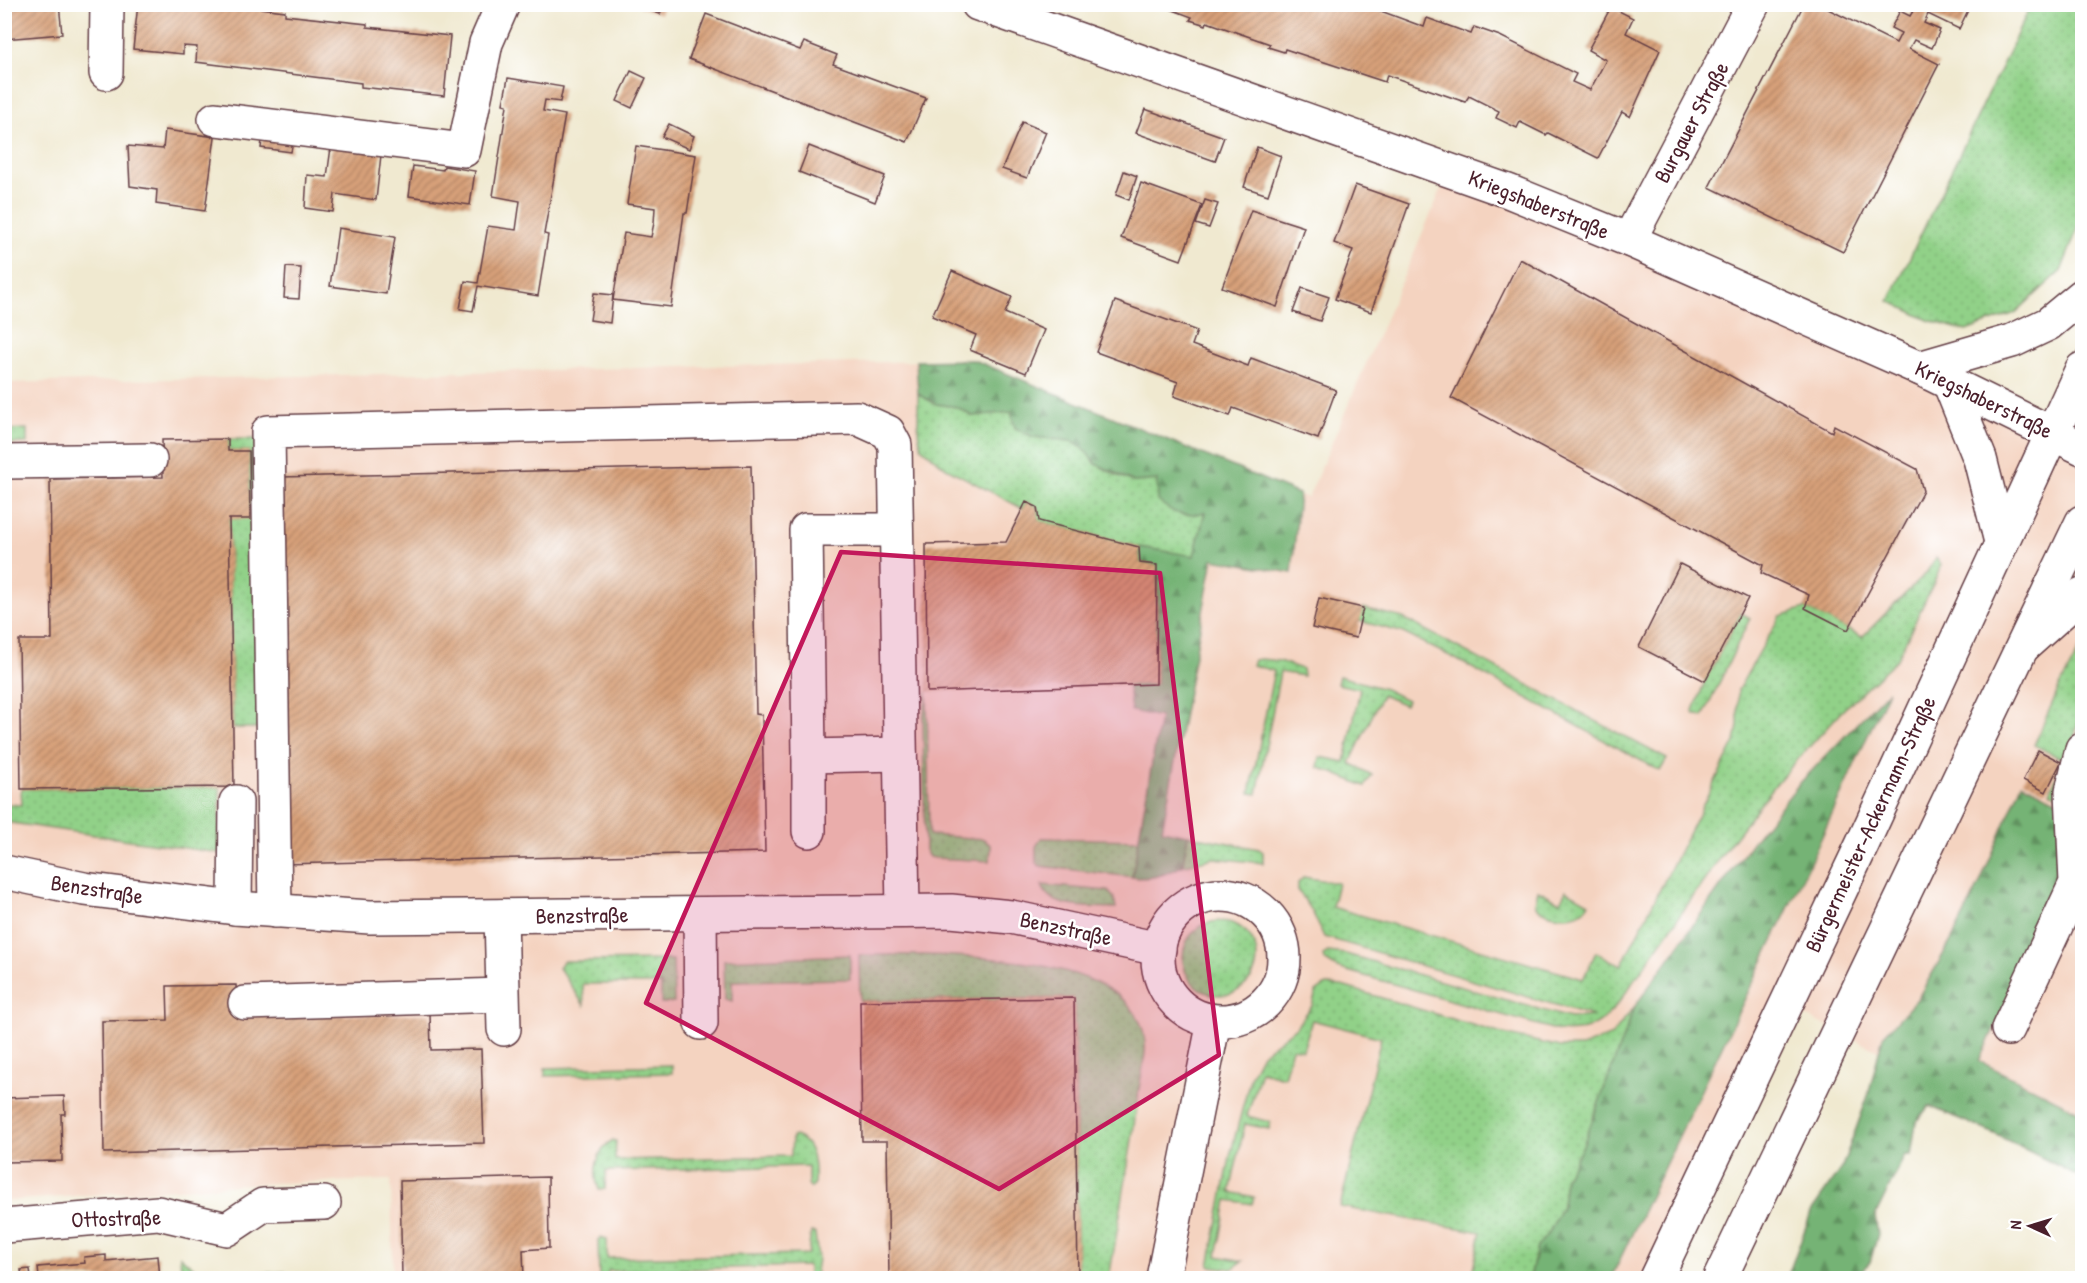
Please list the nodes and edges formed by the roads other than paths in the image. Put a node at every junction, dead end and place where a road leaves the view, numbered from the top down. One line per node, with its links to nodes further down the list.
1 (106, 4): 5 (main road)
2 (503, 4): 6 (main road)
3 (978, 4): 7 (main road, Kriegshaberstraße)
4 (1743, 8): 7 (main road, Burgauer Straße)
5 (106, 73)
6 (215, 119)
7 (1629, 240): 9 (main road, Kriegshaberstraße)
8 (2082, 296): 9 (main road)
9 (1919, 368): 11 (main road, Kriegshaberstraße)
10 (2082, 369): 12 (main road, Bürgermeister-Ackermann-Straße)
11 (1949, 382): 12 (main road, Kriegshaberstraße); 18 (main road)
12 (2054, 433): 13 (main road, Kriegshaberstraße); 18 (main road, Bürgermeister-Ackermann-Straße)
13 (2082, 448)
14 (150, 460): 15 (main road)
15 (4, 462)
16 (2082, 522): 20 (main road)
17 (896, 530): 22 (main road); 23 (main road); 28 (main road)
18 (2001, 542): 42 (main road, Bürgermeister-Ackermann-Straße)
19 (2082, 594): 20 (main road)
20 (2025, 645): 43 (main road)
21 (2082, 749): 38 (main road)
22 (900, 754): 23 (main road); 29 (main road)
23 (809, 756): 25 (main road)
24 (237, 802): 27 (main road)
25 (809, 831)
26 (4, 872): 27 (main road, Benzstraße)
27 (235, 908): 28 (main road, Benzstraße)
28 (275, 911): 31 (main road, Benzstraße)
29 (903, 911): 30 (main road, Benzstraße); 32 (main road, Benzstraße)
30 (700, 914): 31 (main road, Benzstraße); 36 (main road)
31 (501, 916): 33 (main road)
32 (1159, 949): 35 (main road); 35 (main road)
33 (502, 995): 34 (main road); 37 (main road)
34 (245, 1003)
35 (1214, 1021): 41 (main road)
36 (701, 1023)
37 (504, 1029)
38 (2008, 1029)
39 (324, 1203): 40 (main road, Ottostraße)
40 (4, 1226)
41 (1163, 1278)
42 (1656, 1278)
43 (1719, 1278)

